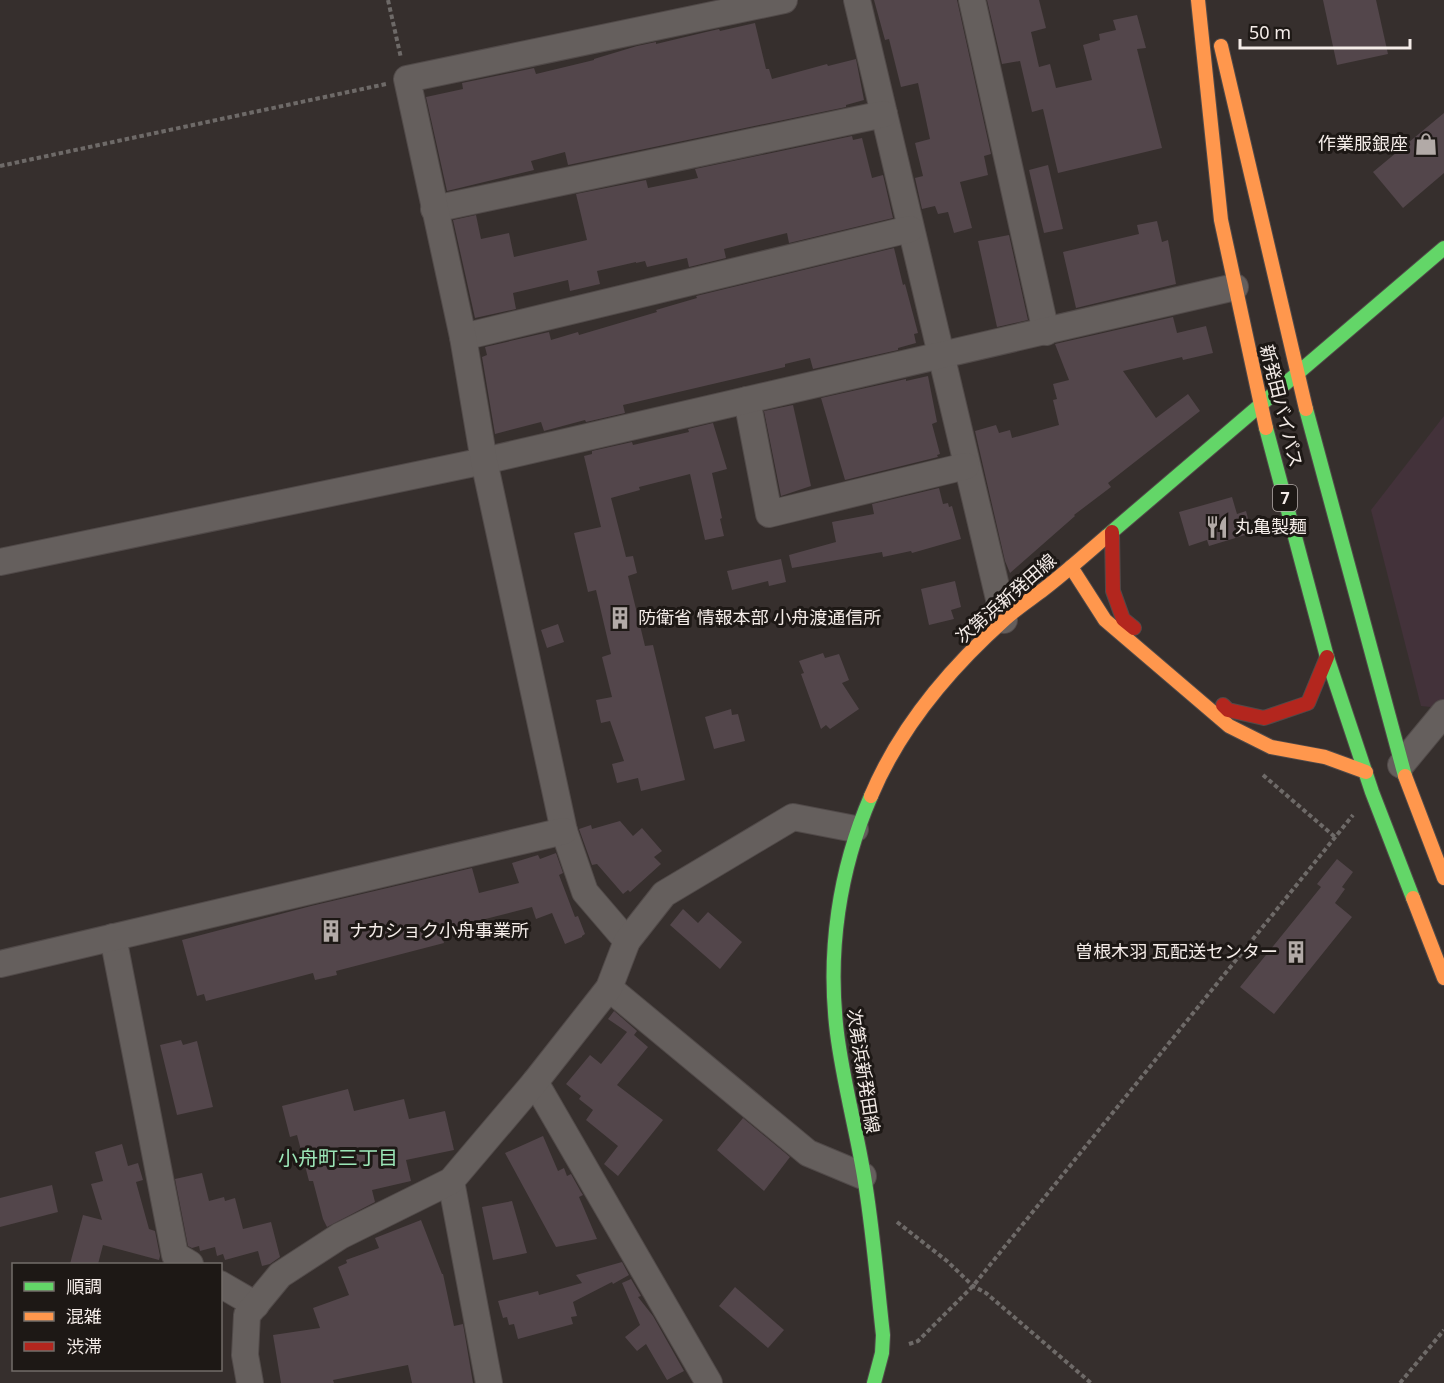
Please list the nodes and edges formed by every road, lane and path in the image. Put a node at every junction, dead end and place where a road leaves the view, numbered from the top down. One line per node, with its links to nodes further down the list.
1 (388, 0): 7 (path)
2 (784, 0): 7 (street)
3 (857, 0): 8 (street)
4 (972, 0): 14 (street)
5 (1198, 0): 13 (main road, 新発田バイパス / 7)
6 (1218, 34): 17 (main road, 新発田バイパス)
7 (407, 79): 9 (path); 10 (street)
8 (884, 114): 10 (street); 11 (street)
9 (0, 166)
10 (434, 209): 15 (street)
11 (910, 229): 15 (street); 16 (street)
12 (1444, 248): 17 (main road, 次第浜新発田線)
13 (1235, 287): 14 (street); 19 (main road, 新発田バイパス / 7)
14 (1046, 332): 16 (street)
15 (463, 337): 20 (street)
16 (940, 354): 18 (street); 21 (street)
17 (1297, 375): 19 (main road, 次第浜新発田線); 28 (main road, 新発田バイパス)
18 (747, 400): 20 (street); 21 (street)
19 (1260, 404): 22 (main road, 次第浜新発田線); 26 (main road, 新発田バイパス / 7)
20 (484, 461): 23 (street); 32 (street)
21 (966, 466): 25 (street)
22 (1112, 532): 24 (main road, 次第浜新発田線); 26 (main road)
23 (0, 562)
24 (1071, 567): 25 (main road, 次第浜新発田線); 29 (main road)
25 (1004, 620): 31 (main road, 次第浜新発田線)
26 (1327, 657): 29 (main road, 新発田バイパス / 7)
27 (1444, 713): 28 (street)
28 (1401, 765): 33 (main road, 新発田バイパス)
29 (1366, 772): 30 (main road, 新発田バイパス / 7)
30 (1372, 792): 37 (main road, 新発田バイパス / 7); 43 (path)
31 (855, 829): 35 (street); 41 (main road, 次第浜新発田線)
32 (564, 831): 34 (street); 35 (street)
33 (1444, 878)
34 (113, 937): 36 (street); 42 (street)
35 (627, 941): 38 (street)
36 (0, 964)
37 (1444, 978)
38 (609, 988): 39 (street); 41 (street)
39 (535, 1082): 40 (street); 49 (street)
40 (451, 1181): 44 (street); 48 (street)
41 (865, 1188): 43 (path); 46 (main road, 次第浜新発田線)
42 (178, 1261)
43 (973, 1286): 46 (path); 51 (path)
44 (234, 1298): 47 (street)
45 (1444, 1330): 52 (path)
46 (883, 1349): 50 (main road, 次第浜新発田線)
47 (250, 1383)
48 (489, 1383)
49 (709, 1383)
50 (874, 1383)
51 (1091, 1383)
52 (1400, 1383)

